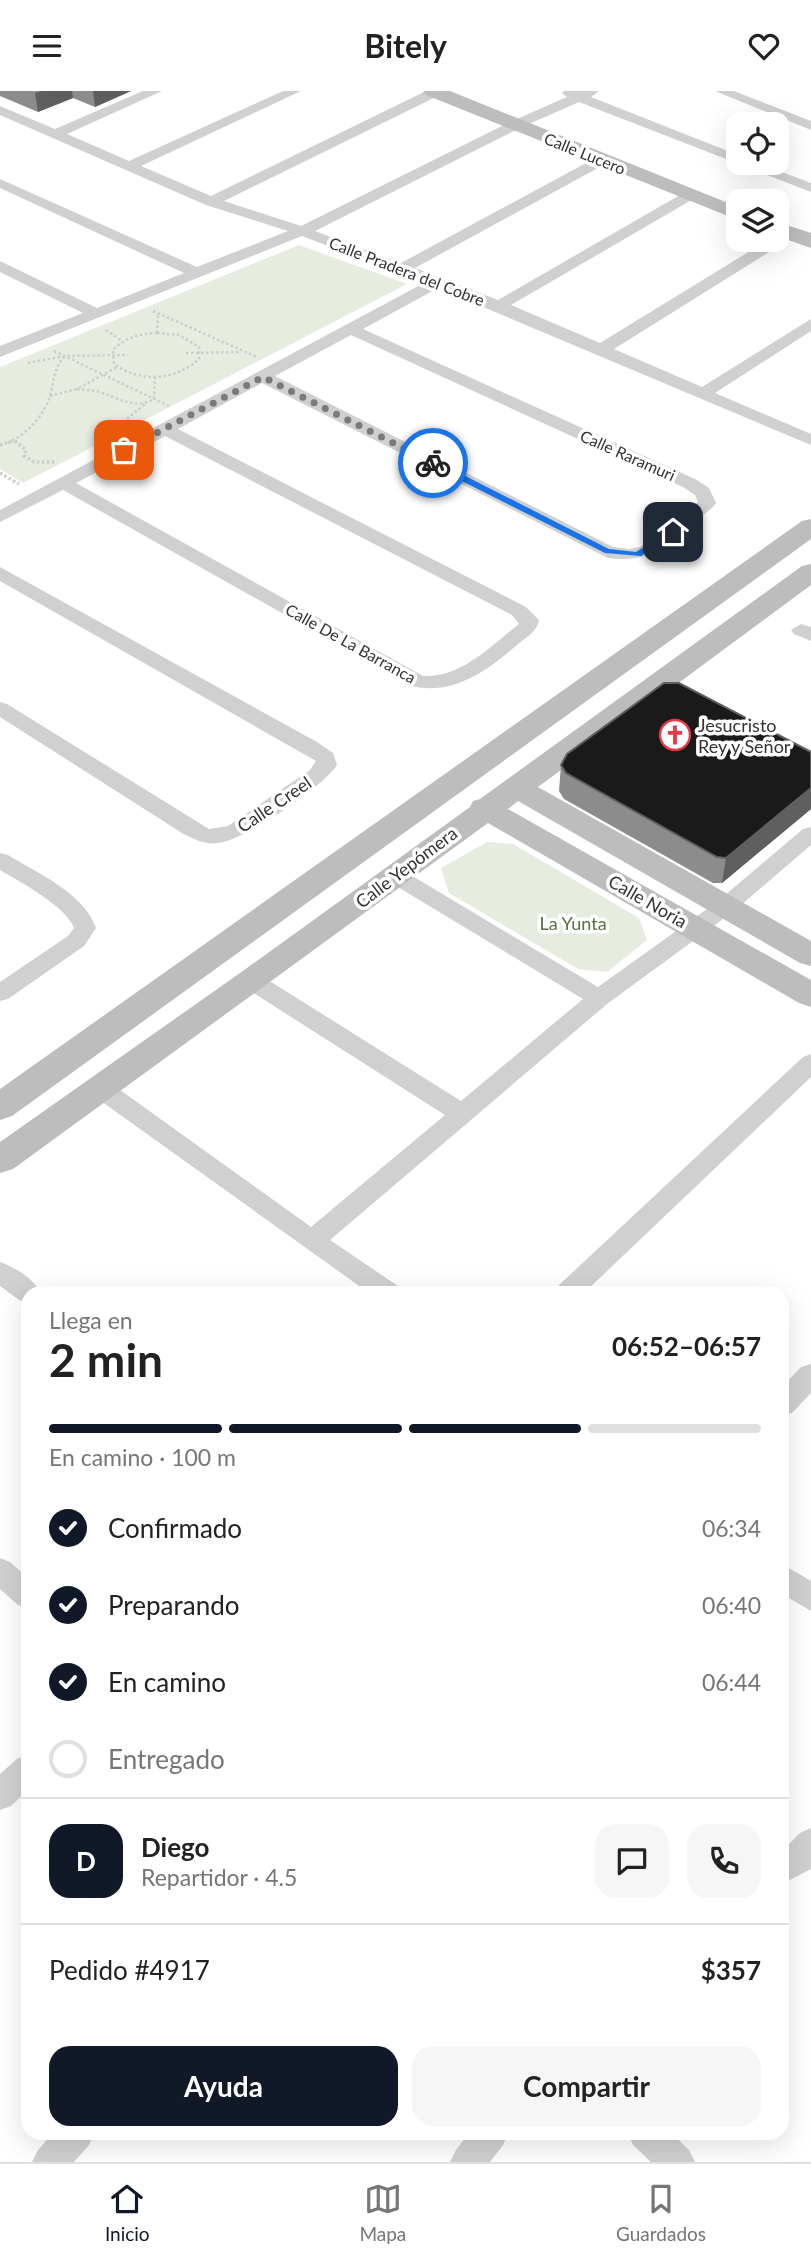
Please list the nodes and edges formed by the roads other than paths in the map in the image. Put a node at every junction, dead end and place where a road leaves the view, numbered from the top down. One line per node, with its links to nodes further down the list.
1 (155, 91): 9 (street)
2 (294, 91): 12 (street)
3 (434, 91): 7 (main road, Calle Lucero); 17 (street)
4 (722, 91): 8 (street)
5 (579, 93): 7 (street); 10 (street)
6 (0, 110): 9 (street, Calle Pradera del Cobre)
7 (515, 125): 11 (main road, Calle Lucero); 19 (street)
8 (811, 126)
9 (55, 134): 12 (street, Calle Pradera del Cobre)
10 (726, 155)
11 (602, 160): 16 (main road, Calle Lucero); 22 (street)
12 (129, 166): 17 (street, Calle Pradera del Cobre)
13 (777, 175): 15 (street)
14 (0, 183): 23 (street)
15 (811, 188)
16 (690, 195): 18 (main road, Calle Lucero); 25 (street)
17 (211, 202): 19 (street, Calle Pradera del Cobre)
18 (726, 208)
19 (302, 231): 22 (street, Calle Pradera del Cobre); 23 (street)
20 (793, 234): 29 (street)
21 (0, 266): 26 (street)
22 (402, 269): 24 (street, Calle Pradera del Cobre)
23 (198, 274): 26 (street)
24 (436, 283): 25 (street, Calle Pradera del Cobre); 28 (street)
25 (499, 306): 29 (street, Calle Pradera del Cobre)
26 (97, 319): 30 (street)
27 (811, 324): 32 (street)
28 (351, 329): 31 (street); 31 (street, Calle Raramuri)
29 (601, 350): 32 (street, Calle Pradera del Cobre)
30 (0, 352)
31 (263, 377): 33 (street)
32 (702, 394): 34 (street, Calle Pradera del Cobre)
33 (165, 429): 35 (street); 35 (street, Calle De La Barranca)
34 (811, 440)
35 (63, 483): 36 (street)
36 (0, 517)
37 (811, 527): 55 (main road)
38 (811, 572): 41 (main road, Calle Yepómera)
39 (0, 573): 40 (street, Calle Creel)
40 (0, 708)
41 (516, 787): 42 (main road, Calle Yepómera); 46 (main road, Calle Noria)
42 (484, 809): 45 (main road, Calle Yepómera); 47 (main road, Calle Noria)
43 (811, 834): 46 (street)
44 (0, 860): 50 (street)
45 (396, 876): 49 (main road, Calle Yepómera); 52 (street)
46 (726, 906): 47 (street); 48 (main road, Calle Noria)
47 (694, 927): 51 (main road, Calle Noria); 52 (street)
48 (811, 955)
49 (251, 981): 54 (main road, Calle Yepómera); 56 (street)
50 (0, 993)
51 (811, 995)
52 (599, 998): 56 (street)
53 (811, 1063): 61 (street)
54 (100, 1088): 57 (main road, Calle Yepómera); 58 (street)
55 (0, 1107)
56 (461, 1113): 58 (street)
57 (0, 1160)
58 (312, 1241): 60 (street)
59 (0, 1272): 62 (street)
60 (379, 1286)
61 (574, 1286)
62 (21, 1288)
63 (811, 1375): 64 (street)
64 (789, 1398)
65 (0, 1571): 67 (street)
66 (789, 1582): 68 (street)
67 (21, 1590)
68 (811, 1598)
69 (21, 1776): 70 (street)
70 (0, 1795)
71 (811, 1845): 72 (street)
72 (789, 1864)
73 (70, 2140): 76 (street)
74 (485, 2140): 77 (street)
75 (653, 2140): 78 (street)
76 (50, 2162)
77 (468, 2162)
78 (677, 2162)

